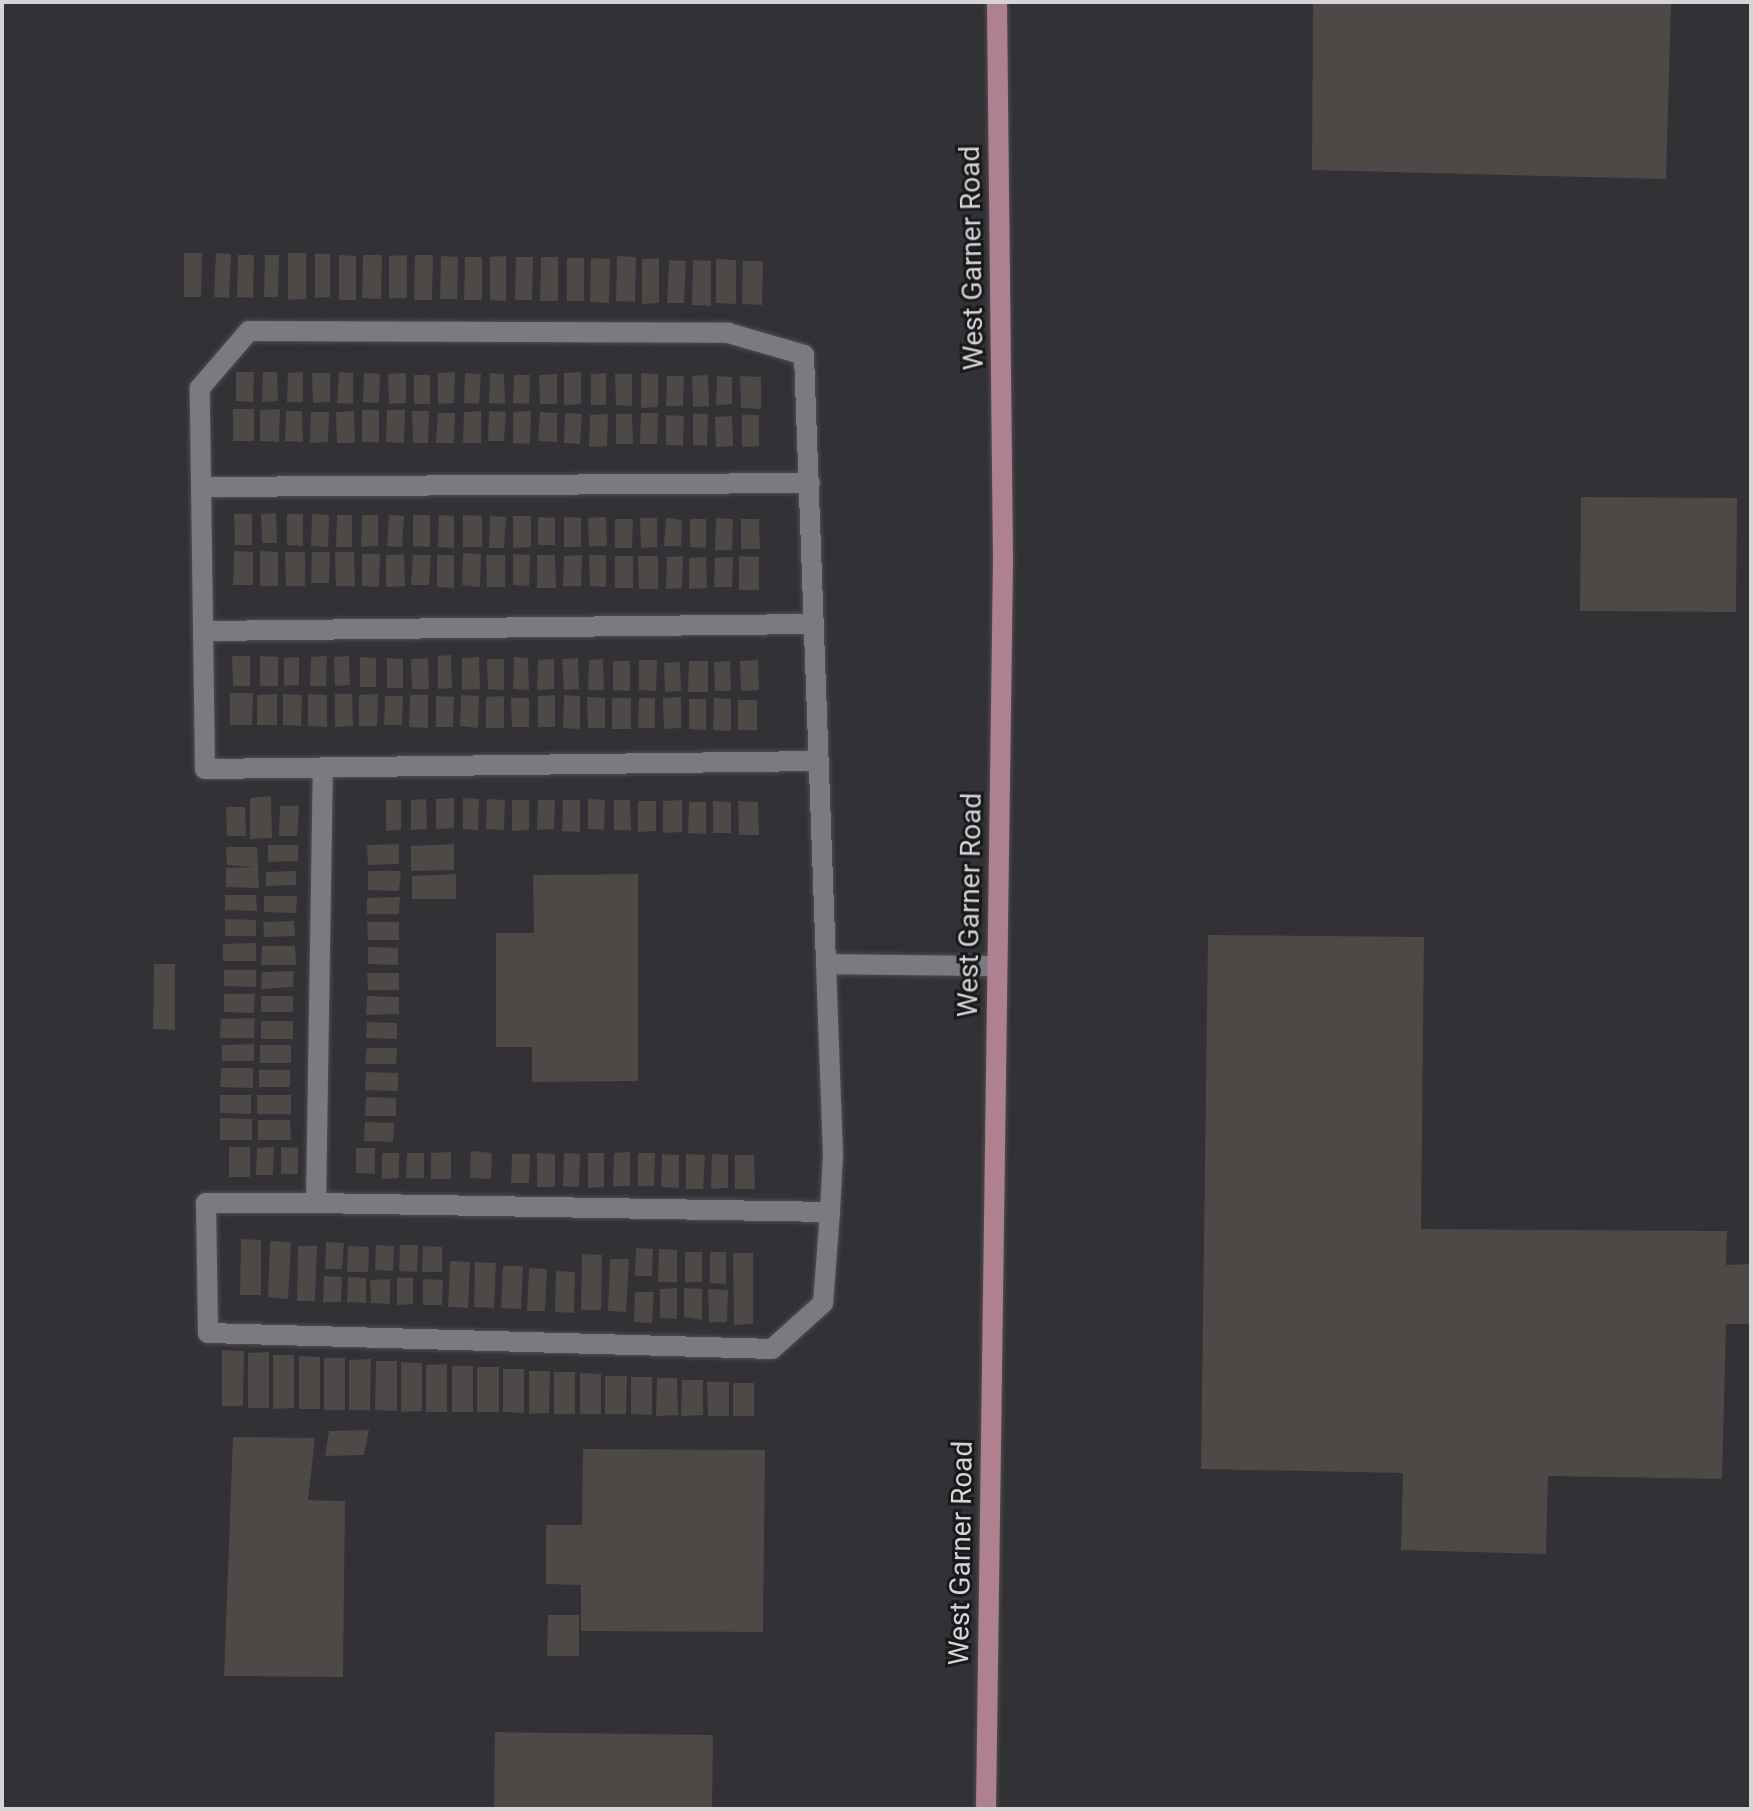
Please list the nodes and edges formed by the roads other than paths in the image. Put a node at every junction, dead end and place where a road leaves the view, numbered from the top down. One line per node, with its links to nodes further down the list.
1 (997, 2): 9 (main road, West Garner Road)
2 (810, 483): 3 (lane); 3 (lane); 4 (lane)
3 (202, 487): 5 (lane)
4 (814, 624): 5 (lane); 6 (lane)
5 (204, 631): 7 (lane)
6 (818, 761): 7 (lane); 8 (lane)
7 (323, 768): 10 (lane)
8 (826, 964): 9 (lane); 11 (lane)
9 (997, 966): 12 (main road, West Garner Road)
10 (316, 1203): 11 (lane); 11 (lane)
11 (830, 1212)
12 (986, 1809)

